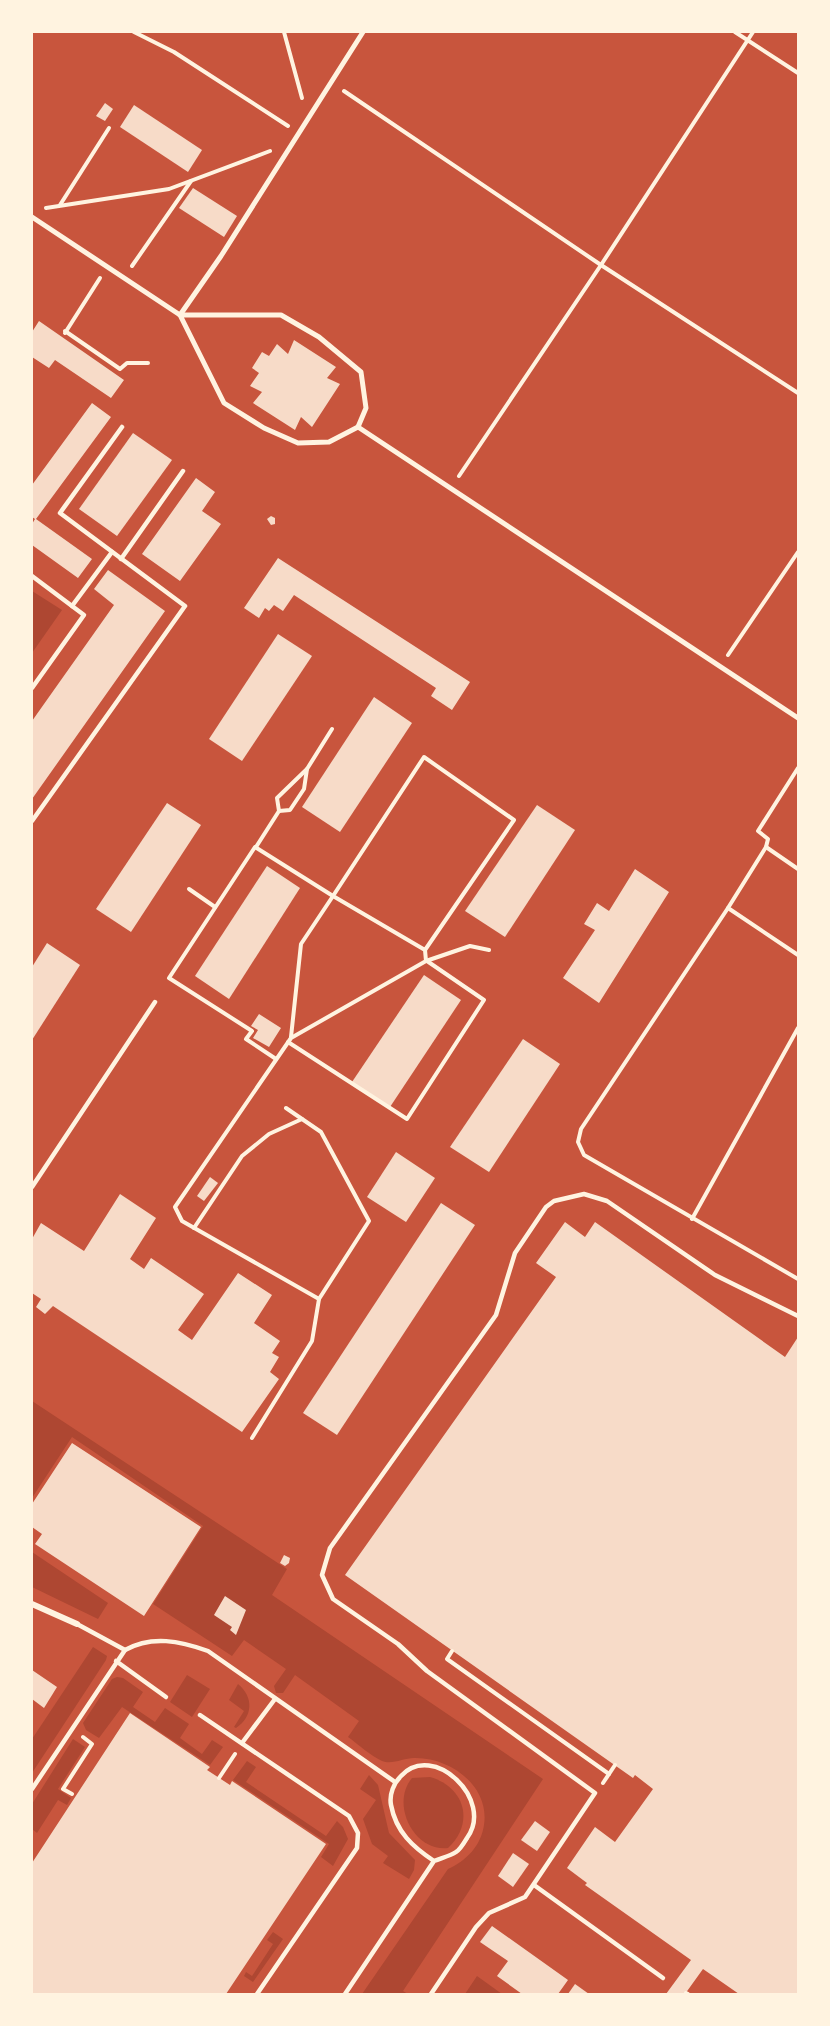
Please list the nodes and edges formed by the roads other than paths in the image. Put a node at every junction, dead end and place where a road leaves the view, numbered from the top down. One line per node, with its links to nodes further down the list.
1 (363, 32): 3 (street)
2 (32, 217): 3 (street)
3 (180, 315): 5 (street); 5 (street)
4 (122, 427): 7 (lane)
5 (358, 427): 12 (street)
6 (183, 471): 8 (lane)
7 (112, 552): 8 (lane); 10 (lane)
8 (121, 559): 13 (lane)
9 (32, 576): 10 (lane)
10 (72, 606): 11 (lane)
11 (32, 688)
12 (798, 718)
13 (32, 821)
14 (155, 1002): 15 (lane)
15 (32, 1187)
16 (798, 1316): 28 (lane)
17 (32, 1604): 18 (street)
18 (77, 1624): 19 (lane)
19 (125, 1650): 20 (lane); 22 (lane)
20 (116, 1661): 21 (lane); 26 (lane)
21 (166, 1697)
22 (275, 1699): 24 (lane); 25 (lane)
23 (200, 1715): 24 (lane)
24 (242, 1743): 30 (lane)
25 (395, 1782): 27 (lane); 27 (lane)
26 (32, 1789)
27 (434, 1861): 31 (lane)
28 (534, 1885): 29 (lane); 32 (lane)
29 (663, 1977)
30 (257, 1995)
31 (345, 1995)
32 (431, 1995)

